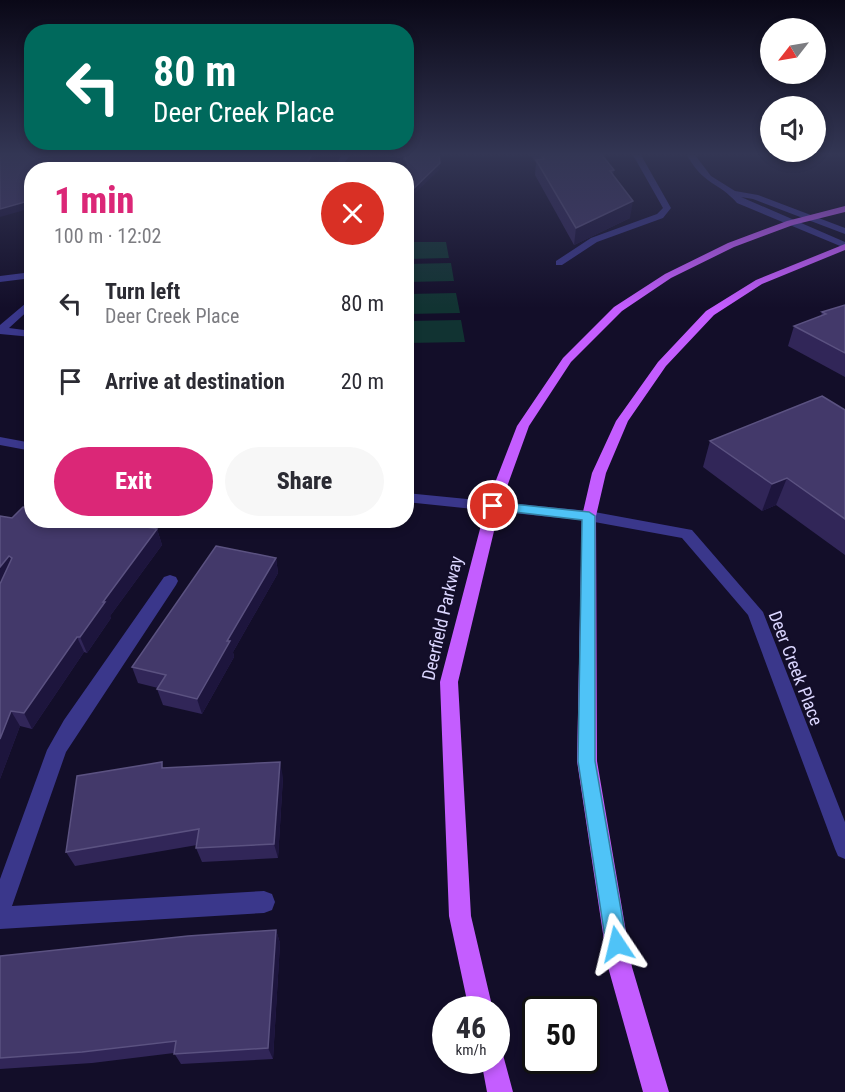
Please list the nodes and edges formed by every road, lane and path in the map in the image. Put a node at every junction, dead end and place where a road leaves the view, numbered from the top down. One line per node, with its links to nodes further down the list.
1 (666, 206): 9 (street)
2 (751, 206): 6 (street)
3 (782, 206): 5 (street)
4 (845, 209): 5 (main road, Deerfield Parkway)
5 (811, 217): 6 (main road, Deerfield Parkway); 7 (street)
6 (790, 223): 8 (street); 18 (main road, Deerfield Parkway)
7 (845, 231)
8 (845, 246): 19 (main road)
9 (559, 263)
10 (24, 277): 11 (street)
11 (2, 281)
12 (24, 308): 13 (street)
13 (0, 330): 14 (street)
14 (24, 333)
15 (0, 441): 16 (street)
16 (24, 446)
17 (414, 498): 18 (street, Deer Creek Place)
18 (493, 506): 19 (street, Deer Creek Place); 25 (main road, Deerfield Parkway)
19 (589, 516): 21 (street, Deer Creek Place); 28 (main road)
20 (170, 581): 23 (street)
21 (845, 849)
22 (264, 902): 24 (street)
23 (0, 909)
24 (0, 918)
25 (478, 996)
26 (496, 1074): 27 (main road)
27 (500, 1092)
28 (656, 1092)

